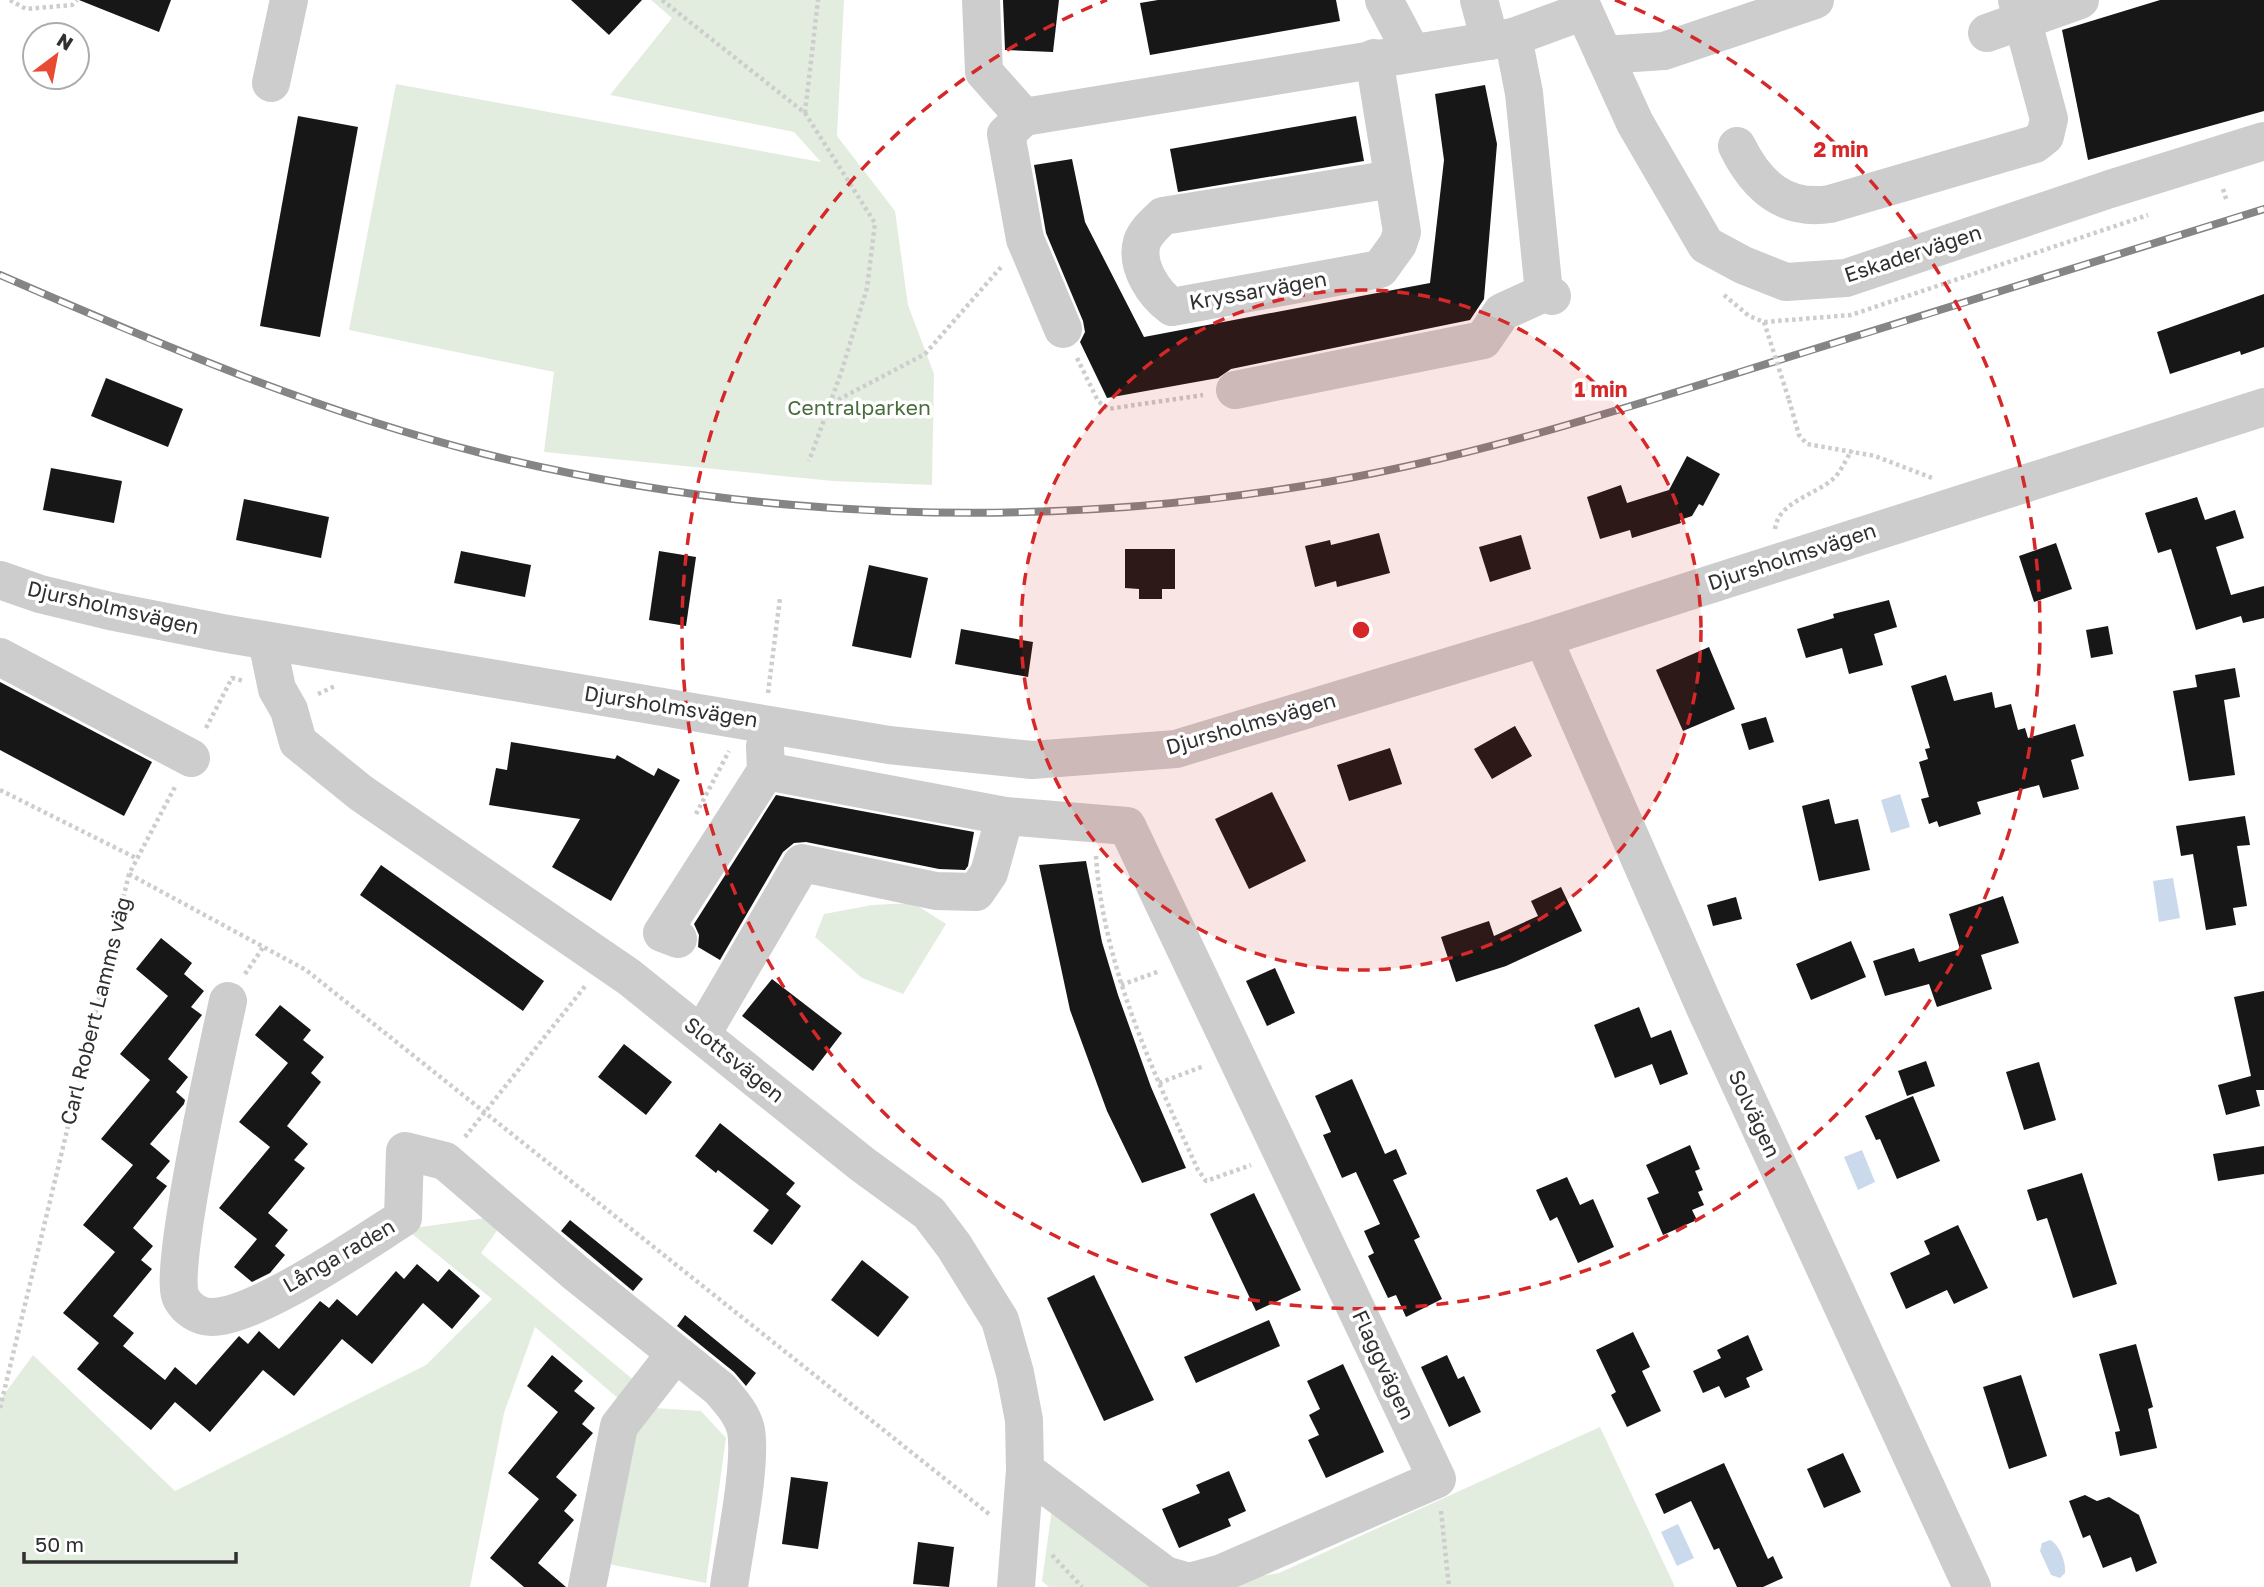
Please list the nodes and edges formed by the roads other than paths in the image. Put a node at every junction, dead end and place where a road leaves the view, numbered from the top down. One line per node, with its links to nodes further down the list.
1 (289, 0): 14 (street)
2 (981, 0): 15 (street)
3 (1384, 0): 11 (street)
4 (1479, 0): 10 (street)
5 (1815, 0): 12 (street)
6 (2080, 0): 8 (street)
7 (1581, 6): 10 (street); 12 (street, Eskadervägen)
8 (2019, 10): 9 (street); 17 (street)
9 (1987, 33)
10 (1502, 39): 11 (street); 20 (street)
11 (1412, 53): 13 (street)
12 (1604, 55): 16 (street, Eskadervägen)
13 (1374, 58): 15 (street); 18 (street, Kryssarvägen)
14 (271, 83)
15 (1024, 117): 19 (street)
16 (2264, 141)
17 (1737, 146)
18 (1393, 179): 18 (street, Kryssarvägen)
19 (1063, 329)
20 (1235, 390)
21 (2264, 407): 23 (street, Djursholmsvägen)
22 (0, 580): 24 (street, Djursholmsvägen)
23 (1543, 638): 26 (street, Djursholmsvägen); 37 (street, Solvägen)
24 (267, 640): 26 (street, Djursholmsvägen); 31 (street, Slottsvägen)
25 (0, 657): 27 (street)
26 (765, 746): 28 (street); 29 (street)
27 (191, 758)
28 (1005, 816): 31 (street); 33 (street, Flaggvägen)
29 (678, 939)
30 (228, 1001): 32 (street, Långa raden)
31 (702, 1034): 33 (street, Slottsvägen)
32 (675, 1354): 34 (street); 35 (street, Långa raden)
33 (1025, 1470): 36 (street, Slottsvägen)
34 (587, 1587)
35 (729, 1587)
36 (1016, 1587)
37 (1972, 1587)

